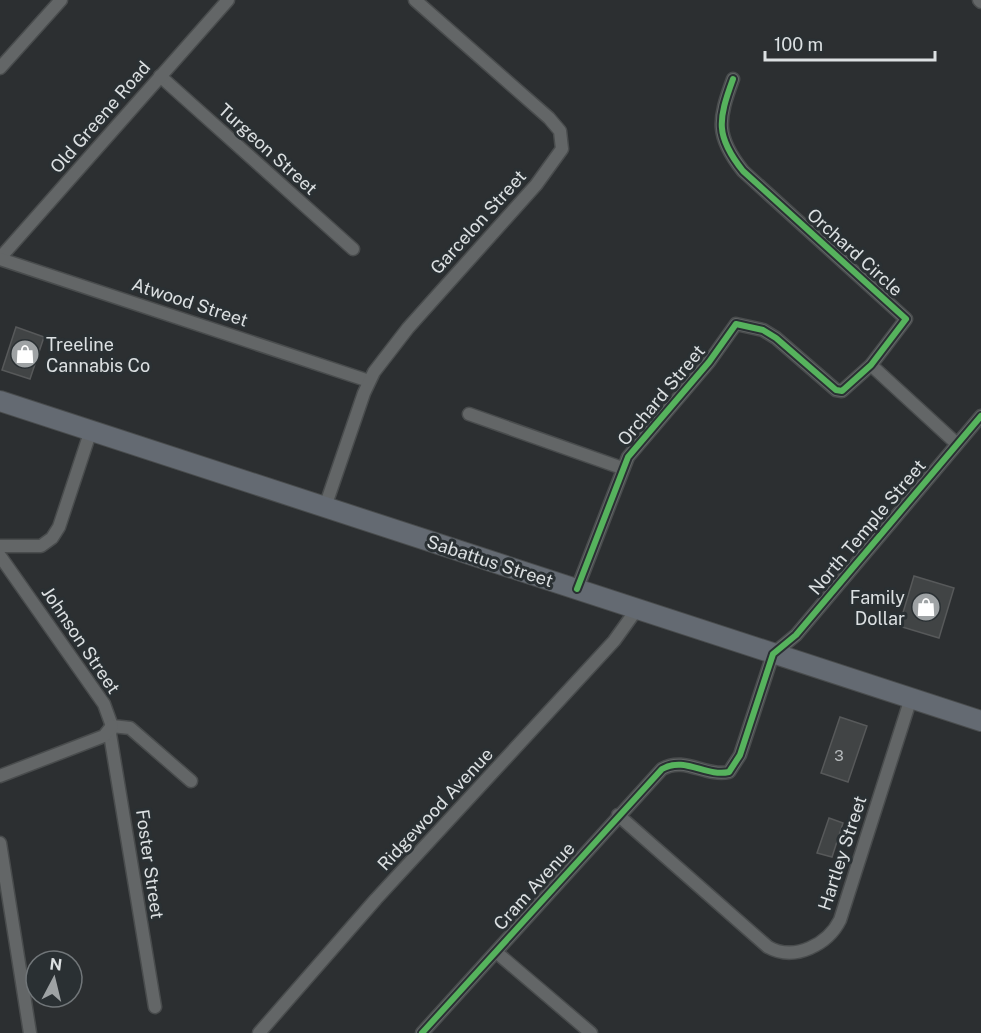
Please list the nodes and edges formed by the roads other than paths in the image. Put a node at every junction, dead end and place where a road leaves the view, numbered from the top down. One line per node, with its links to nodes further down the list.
1 (61, 0): 4 (street)
2 (228, 0): 5 (street, Old Greene Road)
3 (415, 0): 11 (street, Garcelon Street)
4 (0, 69)
5 (160, 76): 7 (street, Turgeon Street); 8 (street, Old Greene Road)
6 (733, 79): 10 (street, Orchard Circle)
7 (352, 249)
8 (0, 259): 11 (street, Atwood Street)
9 (736, 324): 10 (street, Orchard Circle); 17 (street, Orchard Street)
10 (871, 366): 16 (street)
11 (369, 381): 18 (street, Garcelon Street)
12 (0, 401): 15 (main road, Sabattus Street)
13 (469, 414): 17 (street)
14 (981, 416): 16 (street, North Temple Street)
15 (91, 430): 18 (main road, Sabattus Street); 19 (street)
16 (957, 444): 23 (street, North Temple Street)
17 (622, 468): 21 (street, Orchard Street)
18 (325, 507): 21 (main road, Sabattus Street)
19 (0, 546)
20 (0, 556): 26 (street, Johnson Street)
21 (578, 590): 22 (main road, Sabattus Street)
22 (637, 609): 23 (main road, Sabattus Street); 34 (street, Ridgewood Avenue)
23 (773, 654): 24 (main road, Sabattus Street); 29 (street, Cram Avenue)
24 (911, 698): 25 (main road, Sabattus Street); 29 (street, Hartley Street)
25 (981, 721)
26 (112, 726): 27 (street); 28 (street); 32 (street, Foster Street)
27 (0, 776)
28 (191, 781)
29 (618, 815): 31 (street, Cram Avenue)
30 (0, 843): 33 (street)
31 (496, 952): 35 (street, Cram Avenue); 36 (street)
32 (155, 1007)
33 (30, 1033)
34 (259, 1033)
35 (422, 1033)
36 (591, 1033)

